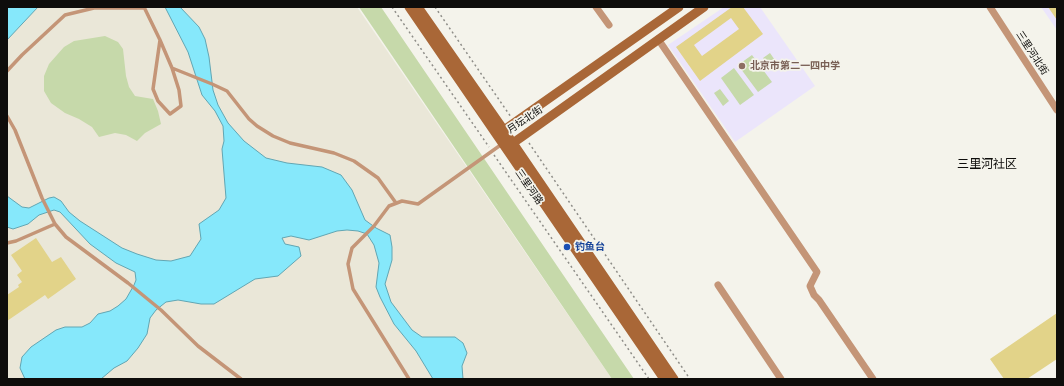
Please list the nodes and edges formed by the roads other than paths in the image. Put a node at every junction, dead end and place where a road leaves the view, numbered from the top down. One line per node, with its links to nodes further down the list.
1 (144, 7): 10 (lane); 12 (lane)
2 (409, 7): 16 (main road, 三里河路)
3 (418, 7): 15 (main road, 三里河路)
4 (596, 7): 8 (street)
5 (679, 7): 15 (main road, 月坛北街)
6 (704, 7): 9 (main road, 月坛北街)
7 (990, 7): 13 (street, 三里河北街)
8 (609, 25)
9 (658, 39): 16 (main road, 月坛北街); 26 (street)
10 (160, 40): 11 (lane); 11 (lane)
11 (172, 68): 17 (lane)
12 (7, 71)
13 (1057, 110)
14 (7, 116): 18 (lane)
15 (504, 130): 16 (main road, 三里河路)
16 (508, 143): 17 (lane); 23 (main road, 三里河路); 24 (main road, 三里河路)
17 (396, 203): 22 (lane)
18 (55, 224): 19 (lane); 21 (lane)
19 (7, 243)
20 (718, 285): 25 (street)
21 (241, 379)
22 (409, 379)
23 (664, 379)
24 (674, 379)
25 (781, 379)
26 (873, 379)

